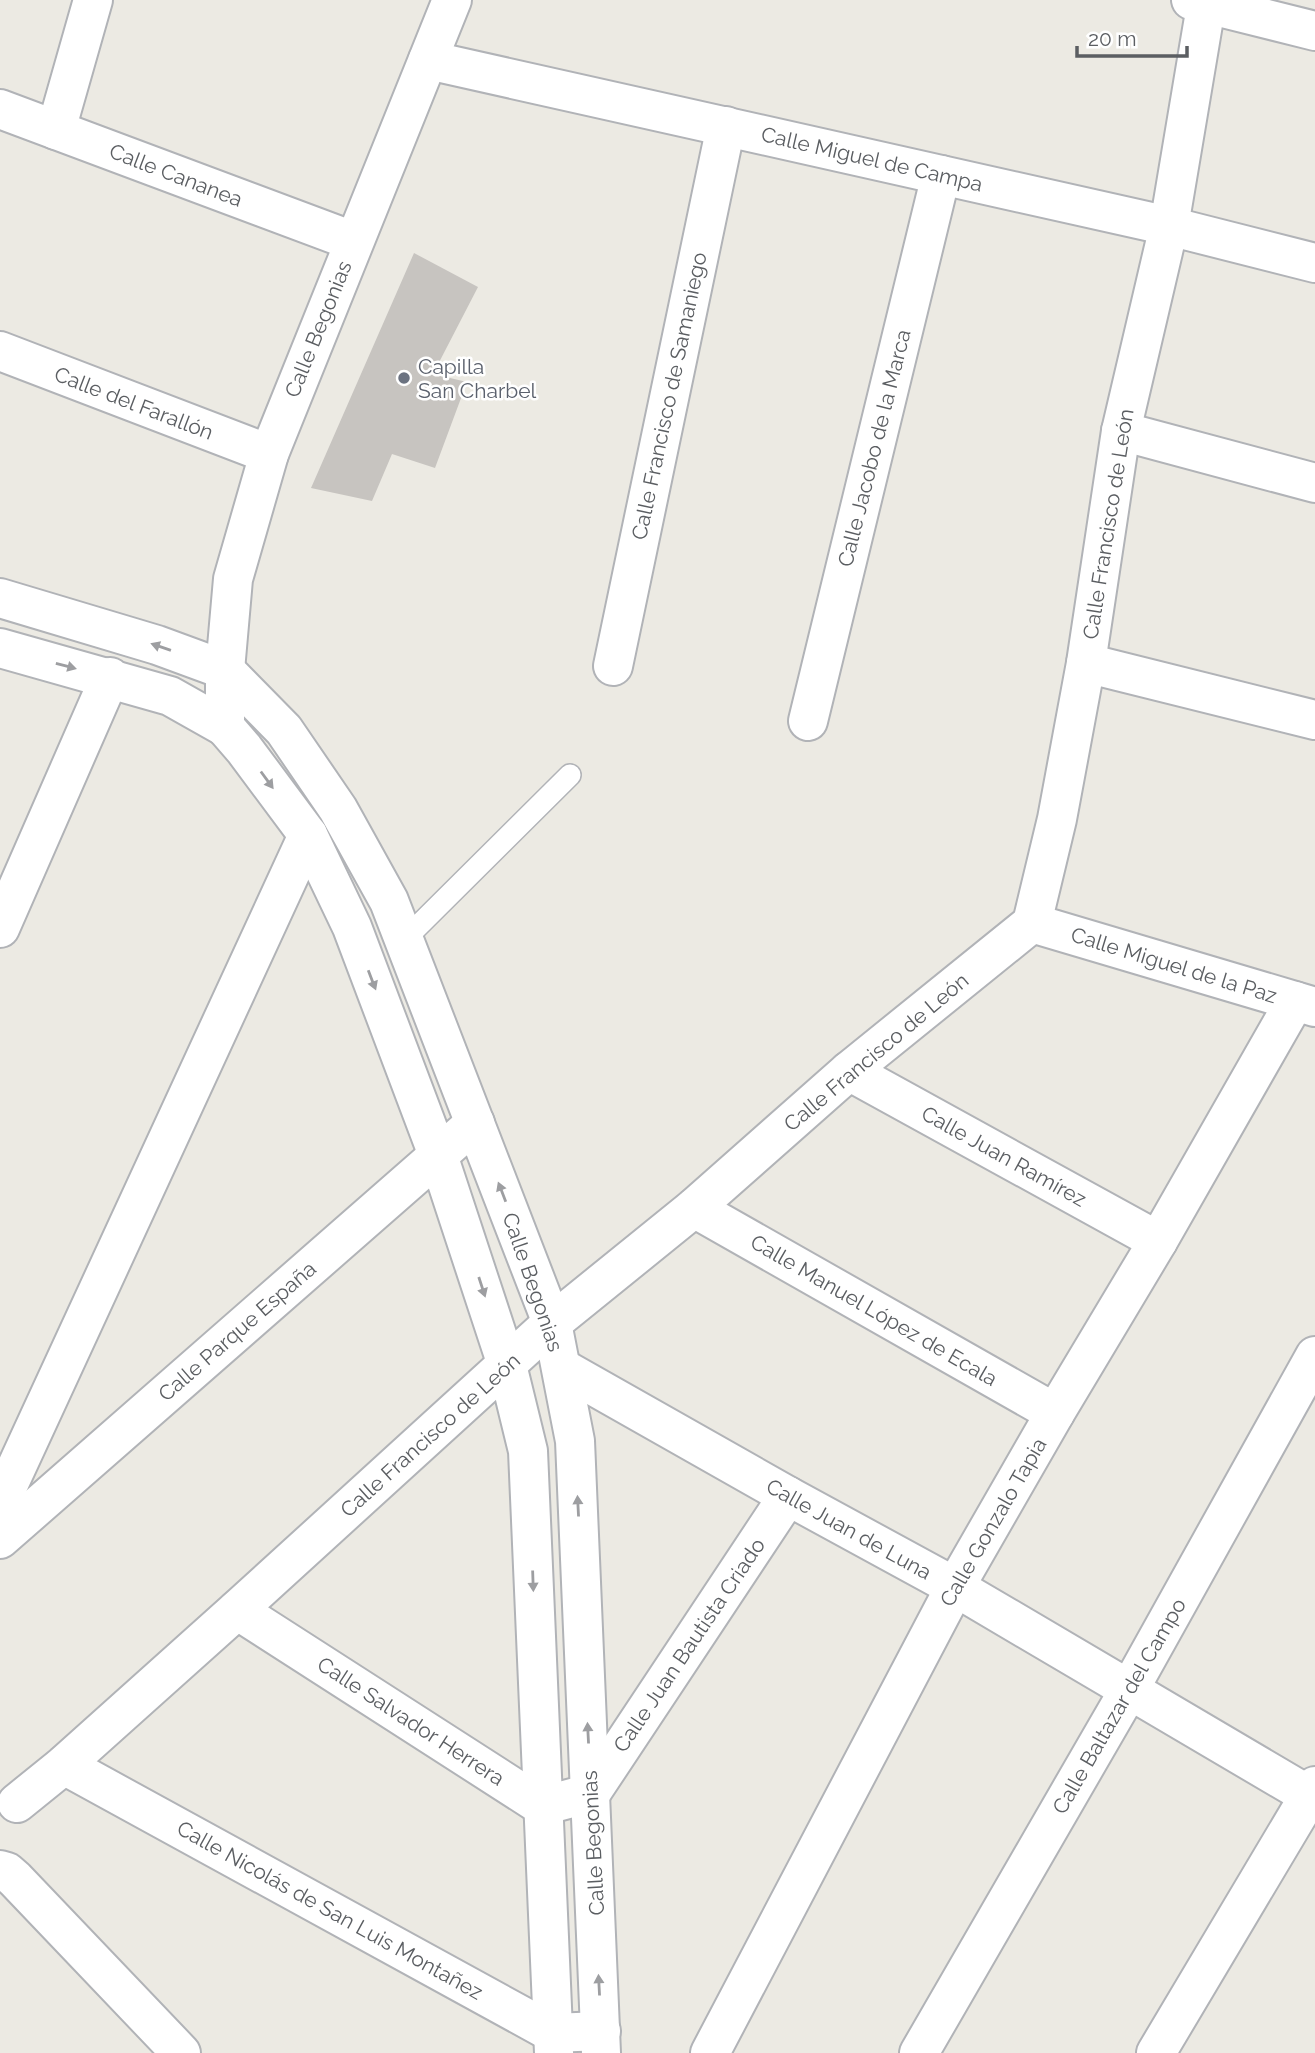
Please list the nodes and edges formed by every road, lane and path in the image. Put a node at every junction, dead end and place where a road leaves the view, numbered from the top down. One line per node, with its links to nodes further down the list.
1 (93, 0): 8 (street)
2 (452, 0): 5 (street, Calle Begonias)
3 (1201, 1): 4 (street); 10 (street, Calle Francisco de León)
4 (1315, 31)
5 (428, 60): 7 (street, Calle Miguel de Campa); 11 (street, Calle Begonias)
6 (0, 109): 8 (street, Calle Cananea)
7 (726, 126): 9 (street, Calle Miguel de Campa); 20 (street, Calle Francisco de Samaniego)
8 (57, 130): 11 (street, Calle Cananea)
9 (941, 175): 10 (street, Calle Miguel de Campa); 24 (street, Calle Jacobo de la Marca)
10 (1169, 226): 12 (street, Calle Miguel de Campa); 14 (street, Calle Francisco de León)
11 (353, 242): 15 (street, Calle Begonias)
12 (1315, 263)
13 (0, 351): 15 (street, Calle del Farallón)
14 (1121, 431): 16 (street); 19 (street, Calle Francisco de León)
15 (269, 454): 21 (street, Calle Begonias)
16 (1315, 483)
17 (0, 598): 21 (street, one-way to 17)
18 (0, 648): 22 (street, one-way to 22)
19 (1086, 663): 23 (street); 28 (street, Calle Francisco de León)
20 (613, 666)
21 (225, 670): 25 (street, Calle Begonias); 30 (street, Calle Begonias)
22 (110, 677): 25 (street); 29 (street)
23 (1315, 720)
24 (808, 722)
25 (225, 727): 27 (street, one-way to 27)
26 (570, 775): 30 (lane)
27 (308, 835): 34 (street, one-way to 34); 43 (street)
28 (1032, 923): 31 (street, Calle Miguel de la Paz); 32 (street, Calle Francisco de León)
29 (0, 928)
30 (404, 940): 33 (street, Calle Begonias)
31 (1305, 1004): 36 (street, Calle Gonzalo Tapia)
32 (849, 1072): 35 (street, Calle Francisco de León); 36 (street, Calle Juan Ramírez)
33 (475, 1123): 34 (street, Calle Parque España); 37 (street, Calle Begonias, one-way to 33)
34 (438, 1155): 39 (street, one-way to 39); 44 (street, Calle Parque España)
35 (694, 1208): 37 (street, Calle Francisco de León); 41 (street, Calle Manuel López de Ecala)
36 (1158, 1241): 41 (street, Calle Gonzalo Tapia)
37 (552, 1323): 39 (street, Calle Francisco de León); 40 (street, Calle Begonias)
38 (1315, 1356): 47 (street, Calle Baltazar del Campo)
39 (508, 1365): 46 (street, Calle Francisco de León); 52 (street, one-way to 52)
40 (562, 1368): 42 (street, Calle Juan de Luna); 49 (street, Calle Begonias, one-way to 40)
41 (1055, 1413): 45 (street, Calle Gonzalo Tapia)
42 (788, 1496): 45 (street, Calle Juan de Luna); 49 (street, Calle Juan Bautista Criado)
43 (0, 1503)
44 (0, 1539)
45 (955, 1587): 47 (street, Calle Juan de Luna); 57 (street, Calle Gonzalo Tapia)
46 (237, 1610): 48 (street, Calle Francisco de León); 52 (street, Calle Salvador Herrera)
47 (1129, 1690): 50 (street, Calle Juan de Luna); 58 (street, Calle Baltazar del Campo)
48 (64, 1765): 51 (street, Calle Francisco de León); 55 (street, Calle Nicolás de San Luis Montañez)
49 (590, 1793): 52 (street); 54 (street, Calle Begonias, one-way to 49)
50 (1313, 1794): 59 (street)
51 (17, 1803)
52 (542, 1806): 55 (street)
53 (0, 1870): 56 (street)
54 (601, 2042): 55 (street)
55 (553, 2043)
56 (181, 2053)
57 (710, 2053)
58 (919, 2053)
59 (1156, 2053)

